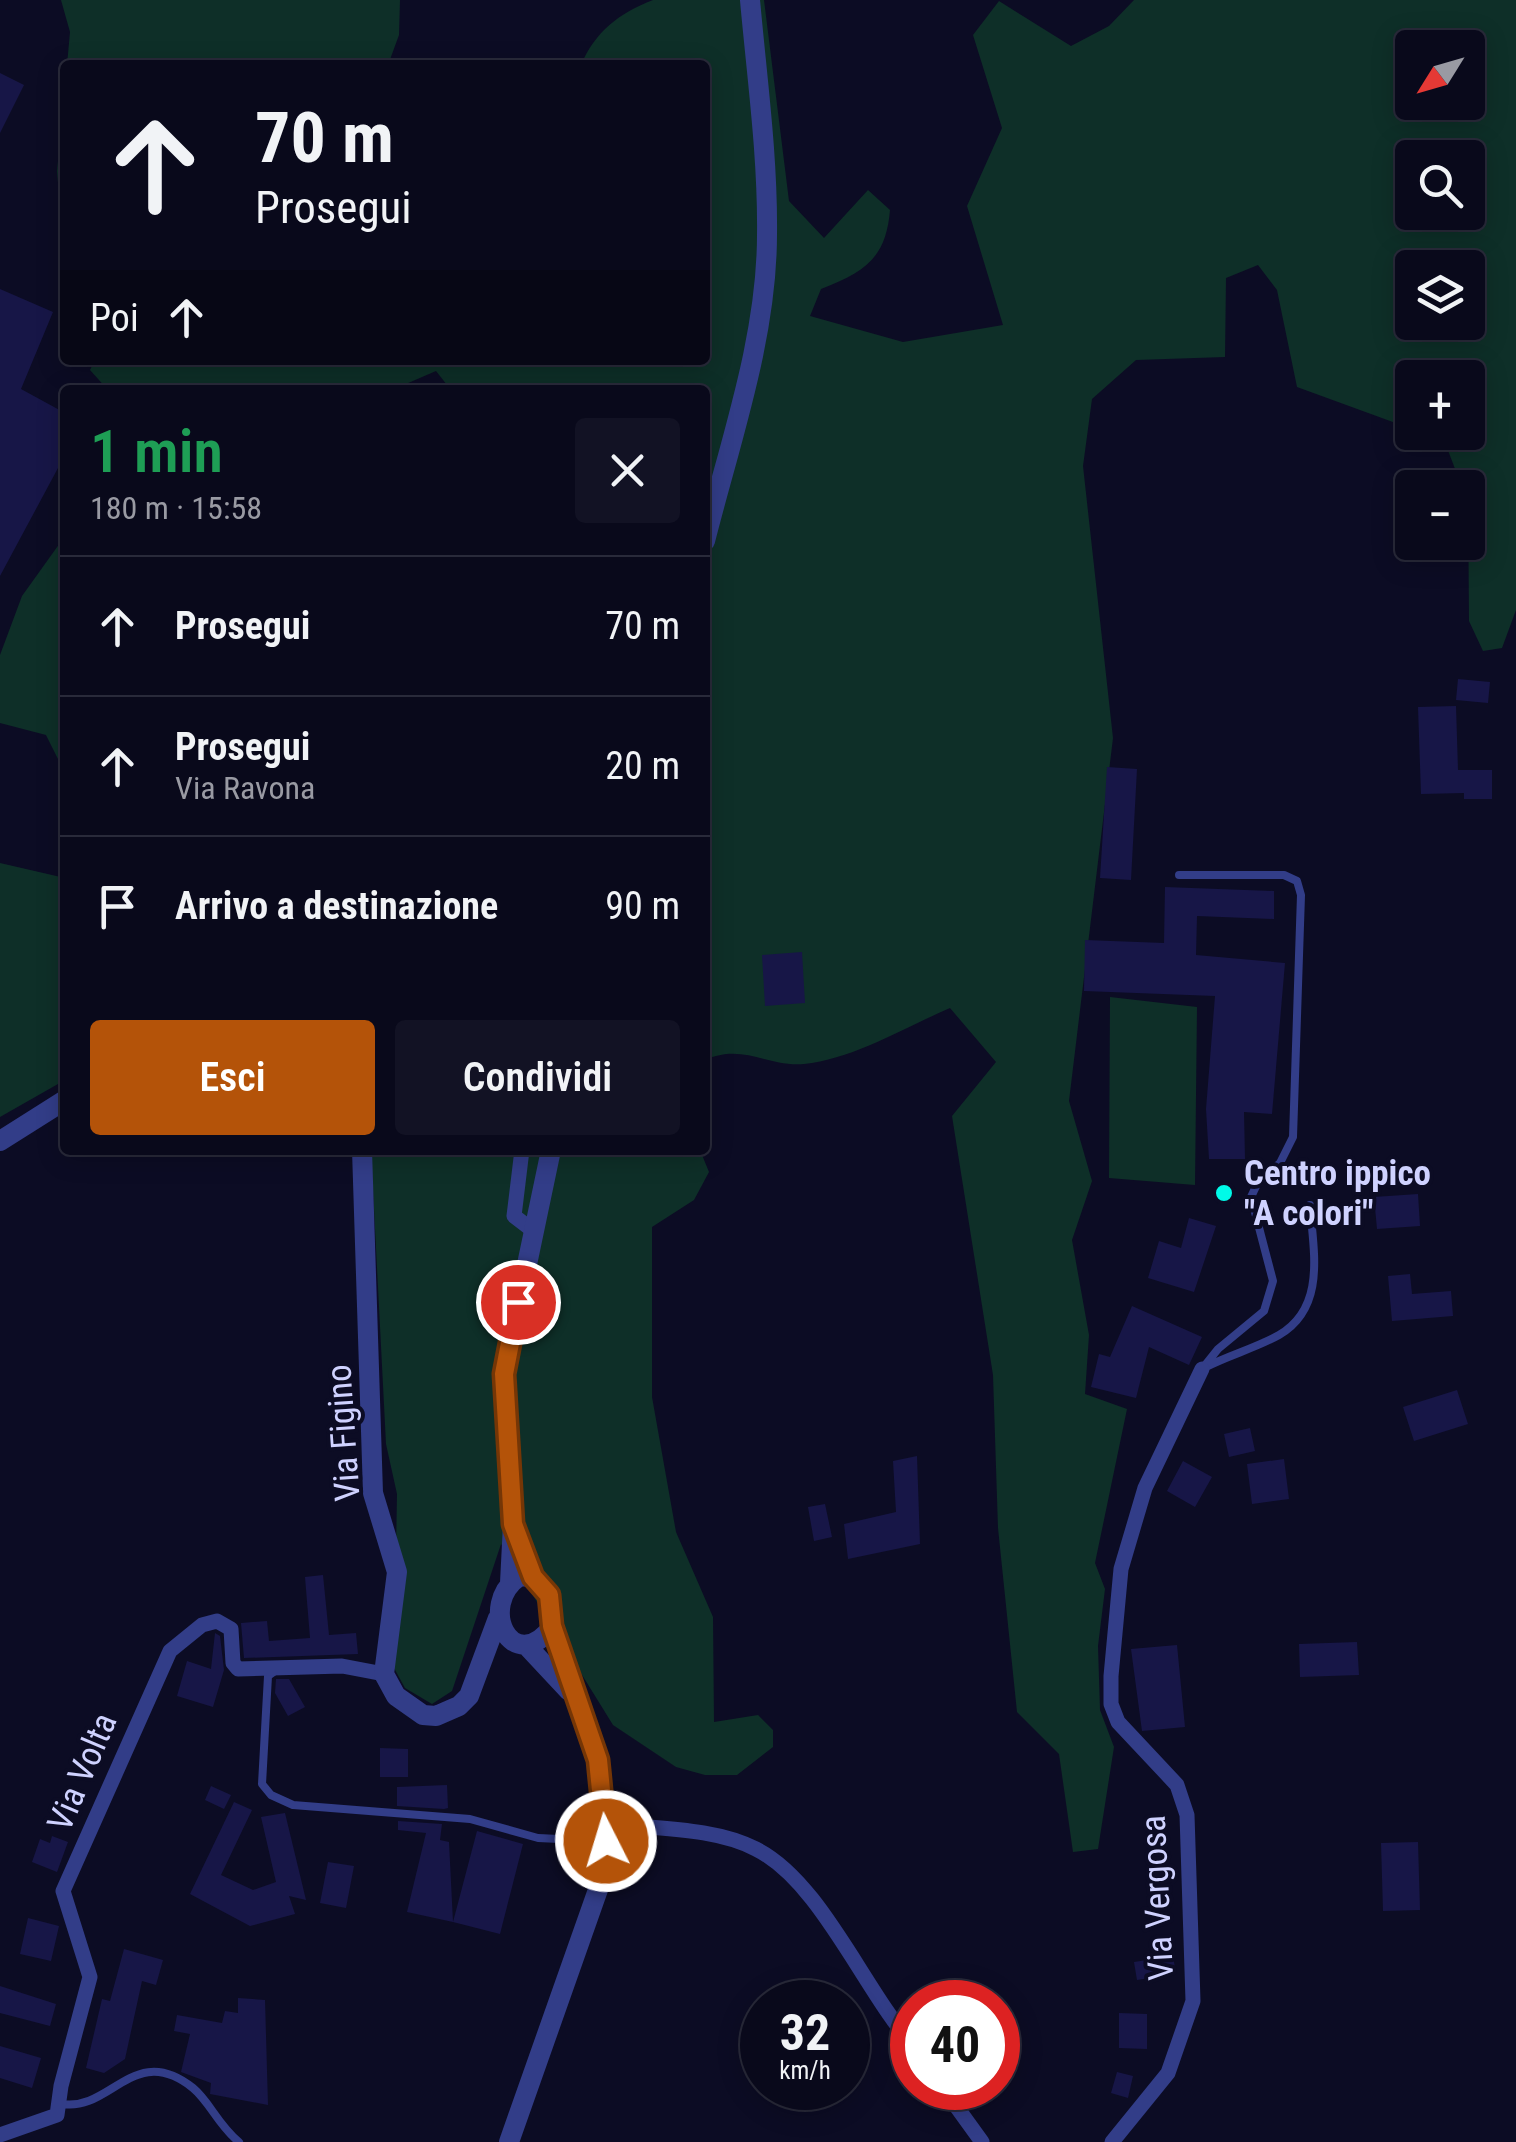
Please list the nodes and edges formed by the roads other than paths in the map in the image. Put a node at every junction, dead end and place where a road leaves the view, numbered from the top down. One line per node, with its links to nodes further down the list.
1 (750, 0): 2 (street)
2 (710, 521)
3 (1180, 874): 11 (lane)
4 (60, 1103): 5 (street)
5 (0, 1142)
6 (362, 1155): 20 (street, Via Figino)
7 (521, 1155): 10 (street)
8 (550, 1155): 10 (street)
9 (1310, 1205): 11 (lane)
10 (531, 1229): 12 (street)
11 (1202, 1369): 30 (street, Via Vergosa)
12 (513, 1524): 13 (street); 14 (street)
13 (533, 1577): 14 (street); 16 (street)
14 (510, 1583): 15 (street)
15 (498, 1618): 17 (street); 18 (street)
16 (552, 1626): 17 (street); 21 (street)
17 (521, 1644): 18 (street); 21 (street)
18 (486, 1655): 20 (street)
19 (283, 1666): 20 (street, Via Volta); 22 (lane); 24 (street, Via Volta)
20 (384, 1674)
21 (574, 1697): 22 (street)
22 (606, 1832): 23 (street); 28 (street)
23 (890, 2016)
24 (62, 2104): 26 (street); 27 (lane)
25 (959, 2110): 29 (street)
26 (0, 2134)
27 (240, 2142)
28 (509, 2142)
29 (982, 2142)
30 (1112, 2142)

